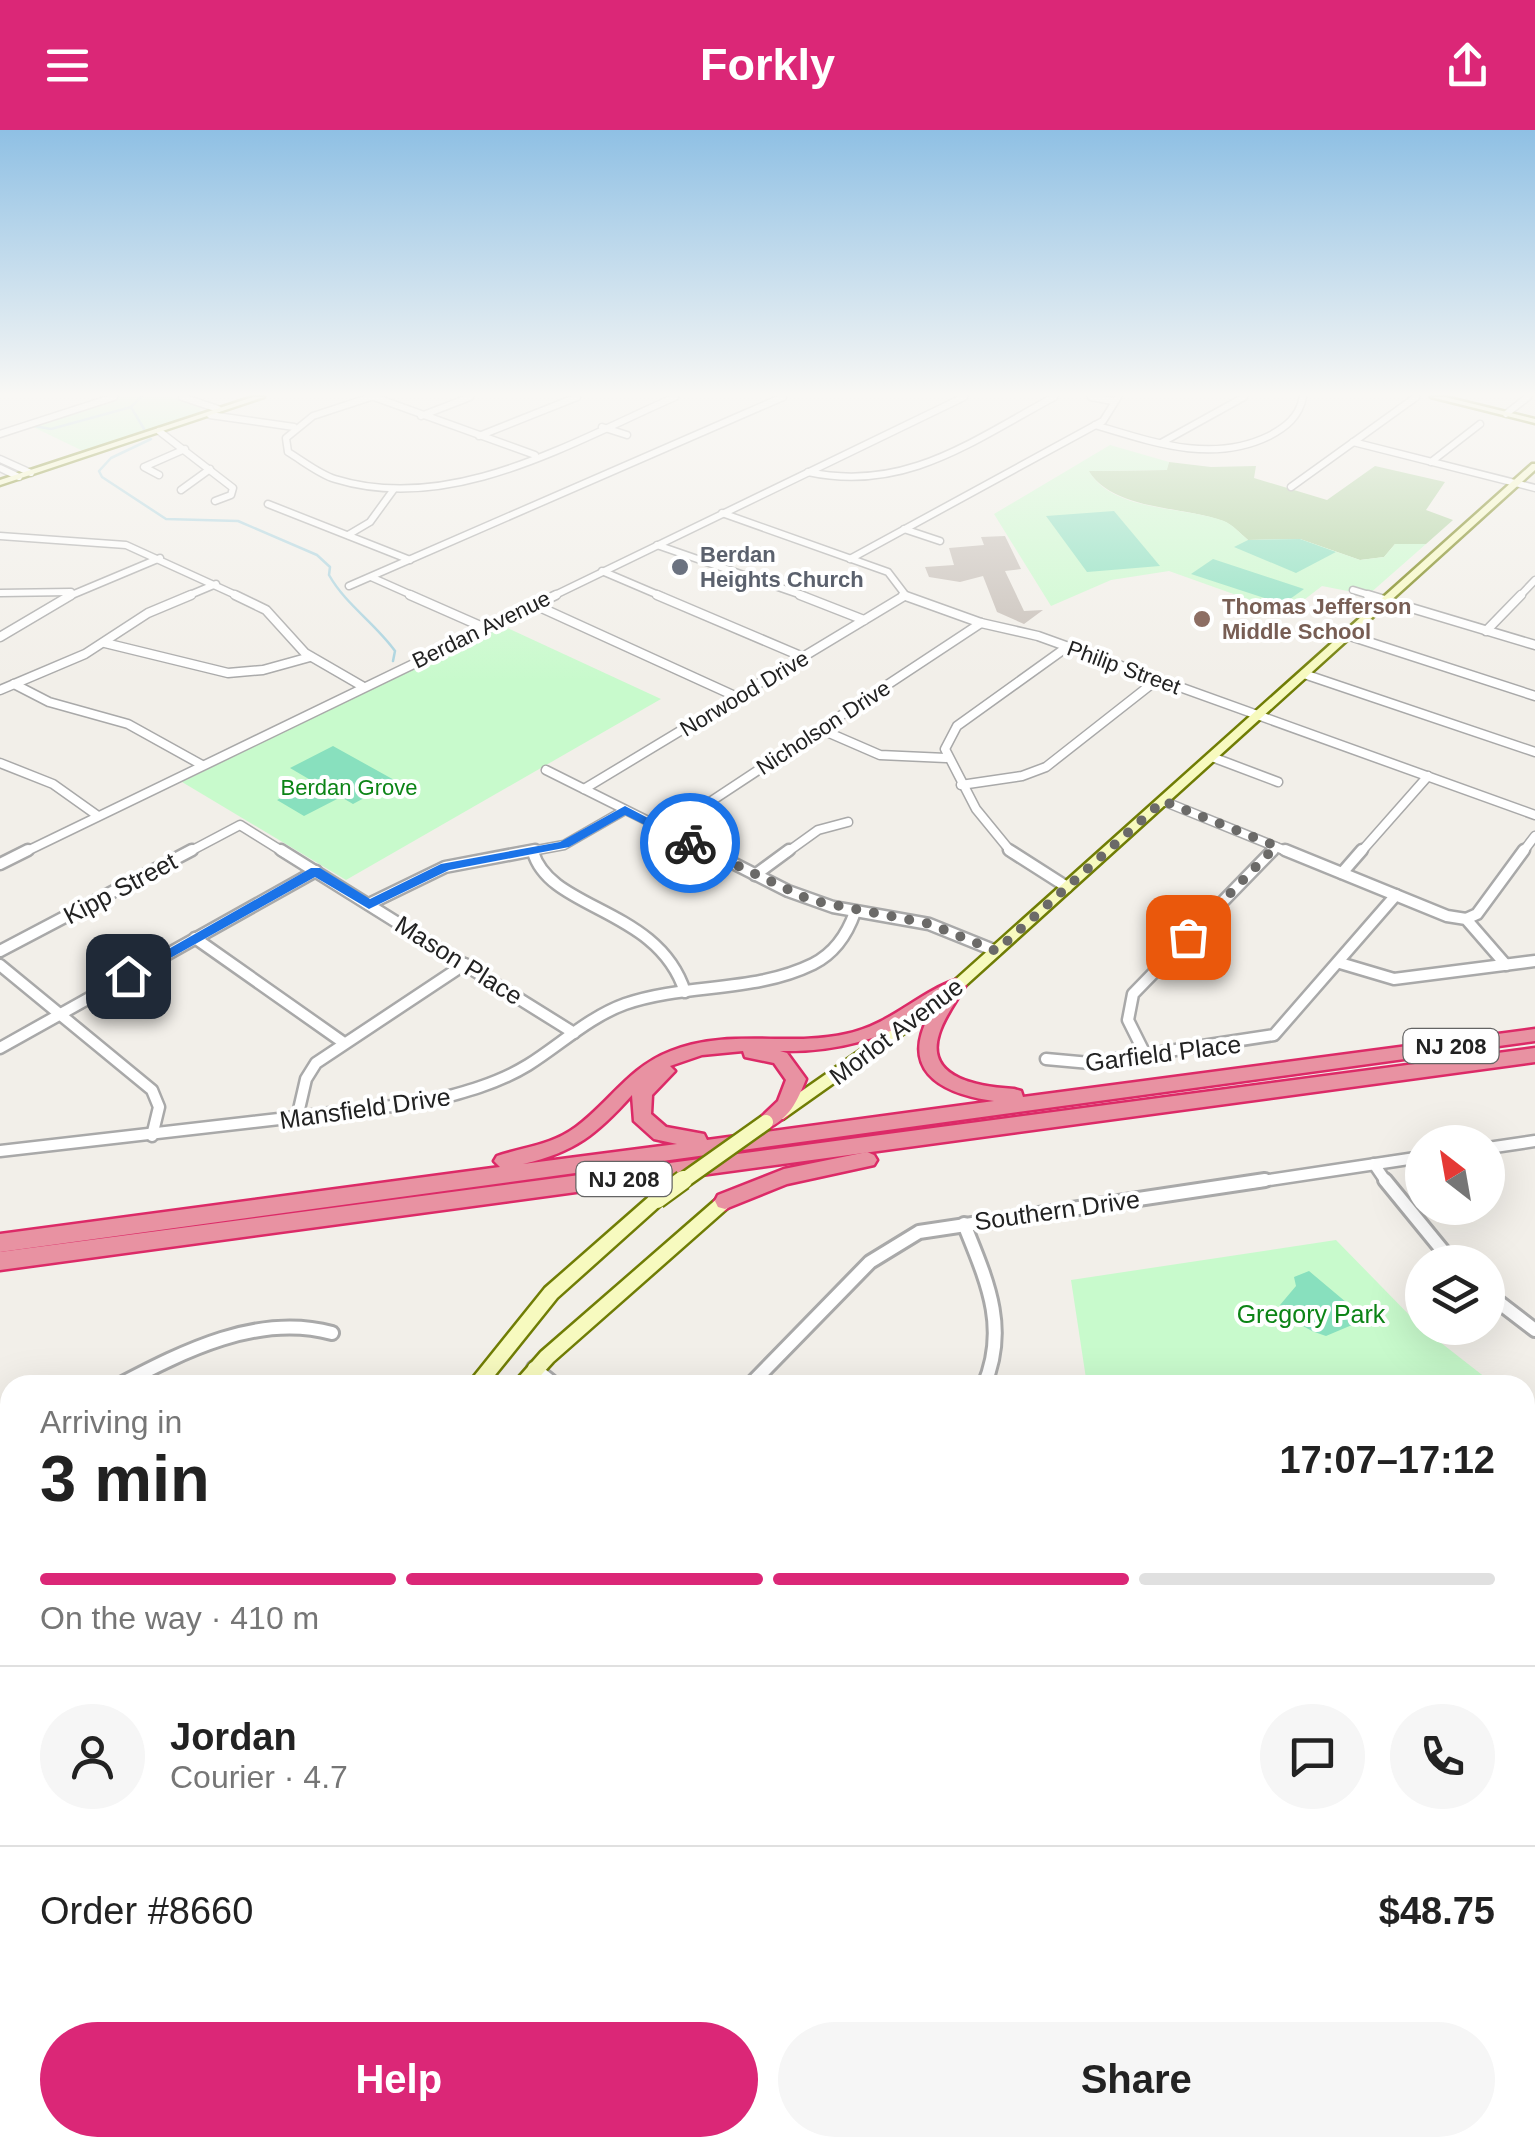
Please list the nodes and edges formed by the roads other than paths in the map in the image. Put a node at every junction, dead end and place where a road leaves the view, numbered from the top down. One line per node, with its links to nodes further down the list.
1 (233, 492): 7 (street)
2 (392, 492): 11 (street)
3 (568, 492): 17 (street)
4 (767, 492): 9 (street, Berdan Avenue)
5 (973, 492): 10 (street)
6 (1508, 492): 27 (street, Morlot Avenue)
7 (215, 500)
8 (268, 504): 11 (street)
9 (722, 513): 14 (street, Berdan Avenue); 16 (street, Philip Street)
10 (904, 529): 13 (street); 16 (street)
11 (348, 535): 17 (street)
12 (0, 540): 15 (street)
13 (940, 541)
14 (657, 544): 18 (street, Berdan Avenue); 29 (street)
15 (160, 558): 21 (street); 24 (street)
16 (850, 559): 26 (street, Philip Street)
17 (410, 560): 19 (street)
18 (602, 571): 28 (street, Berdan Avenue); 39 (street)
19 (371, 577): 22 (street); 31 (street)
20 (1535, 580): 32 (street)
21 (216, 584): 35 (street); 38 (street)
22 (349, 586)
23 (1353, 590): 27 (street)
24 (76, 592): 25 (street); 34 (street)
25 (0, 593)
26 (904, 596): 29 (street, Norwood Drive); 30 (street, Philip Street)
27 (1386, 600): 32 (street); 33 (street, Morlot Avenue)
28 (533, 604): 31 (street, Berdan Avenue); 46 (street)
29 (864, 620): 39 (street, Norwood Drive)
30 (981, 623): 37 (street, Philip Street); 48 (street, Nicholson Drive)
31 (484, 628): 43 (street, Berdan Avenue)
32 (1486, 631): 36 (street)
33 (1347, 635): 40 (street, Morlot Avenue); 45 (street)
34 (0, 636)
35 (105, 643): 38 (street); 42 (street)
36 (1535, 646)
37 (1067, 647): 41 (street, Philip Street); 51 (street)
38 (310, 657): 43 (street)
39 (804, 657): 46 (street, Norwood Drive)
40 (1304, 674): 47 (street, Morlot Avenue); 49 (street)
41 (1158, 679): 47 (street, Philip Street); 57 (street)
42 (14, 684): 44 (street); 53 (street)
43 (362, 686): 53 (street, Berdan Avenue)
44 (0, 690)
45 (1535, 696)
46 (736, 697): 58 (street, Norwood Drive)
47 (1258, 715): 50 (street, Morlot Avenue); 55 (street, Philip Street)
48 (820, 729): 51 (street); 65 (street, Nicholson Drive)
49 (1535, 752)
50 (1212, 757): 56 (street); 59 (street, Morlot Avenue)
51 (946, 758): 57 (street)
52 (0, 764): 62 (street)
53 (202, 765): 62 (street, Berdan Avenue)
54 (546, 770): 58 (street)
55 (1428, 776): 61 (street, Philip Street); 71 (street)
56 (1278, 782)
57 (961, 785): 73 (street)
58 (584, 789): 60 (street)
59 (1163, 801): 67 (street); 73 (street, Morlot Avenue)
60 (625, 810): 65 (street); 68 (street)
61 (1535, 814)
62 (98, 816): 69 (street, Berdan Avenue)
63 (848, 822): 72 (street)
64 (240, 825): 70 (street, Mason Place); 80 (street, Kipp Street)
65 (666, 830): 72 (street)
66 (1535, 836): 77 (street)
67 (1276, 846): 71 (street); 94 (street)
68 (533, 852): 75 (street); 87 (street)
69 (0, 864)
70 (316, 871): 75 (street, Mason Place); 78 (street)
71 (1342, 873): 74 (street)
72 (755, 876): 76 (street)
73 (1068, 886): 79 (street, Morlot Avenue)
74 (1396, 895): 77 (street); 82 (street, Garfield Place)
75 (369, 904): 83 (street, Mason Place)
76 (855, 912): 79 (street); 87 (street, Mansfield Drive)
77 (1466, 919): 85 (street)
78 (195, 938): 88 (street); 91 (street)
79 (996, 951): 86 (street, Morlot Avenue)
80 (0, 952)
81 (1535, 961): 85 (street)
82 (1340, 962): 85 (street); 94 (street, Garfield Place)
83 (466, 964): 89 (street, Mason Place); 91 (street)
84 (0, 965): 88 (street)
85 (1506, 965)
86 (956, 986): 96 (highway); 99 (street, Morlot Avenue); 109 (highway)
87 (685, 992): 89 (street, Mansfield Drive)
88 (61, 1014): 92 (street); 101 (street)
89 (574, 1033): 98 (street, Mansfield Drive)
90 (1535, 1035): 96 (highway, NJ 208)
91 (344, 1043): 98 (street)
92 (0, 1048)
93 (1535, 1055): 97 (highway, NJ 208)
94 (1146, 1056): 95 (street, Garfield Place)
95 (1046, 1058)
96 (1123, 1090): 100 (highway, NJ 208)
97 (1248, 1094): 107 (highway); 111 (highway, NJ 208)
98 (297, 1118): 101 (street, Mansfield Drive)
99 (766, 1122): 100 (highway); 117 (street, Morlot Avenue, bridge)
100 (834, 1130): 109 (highway, NJ 208)
101 (152, 1136): 104 (street, Mansfield Drive)
102 (1533, 1143): 103 (street)
103 (1505, 1146)
104 (0, 1151)
105 (1405, 1159): 106 (street, Southern Drive)
106 (1374, 1164): 108 (street, Southern Drive); 110 (street)
107 (726, 1201): 115 (street)
108 (964, 1224): 120 (street, Southern Drive); 121 (street)
109 (0, 1240)
110 (1436, 1245)
111 (0, 1261)
112 (1505, 1307): 113 (street)
113 (1535, 1330)
114 (332, 1333): 116 (street)
115 (534, 1368): 118 (street); 119 (street)
116 (140, 1375)
117 (484, 1375)
118 (529, 1375)
119 (543, 1375)
120 (760, 1375)
121 (987, 1375)

